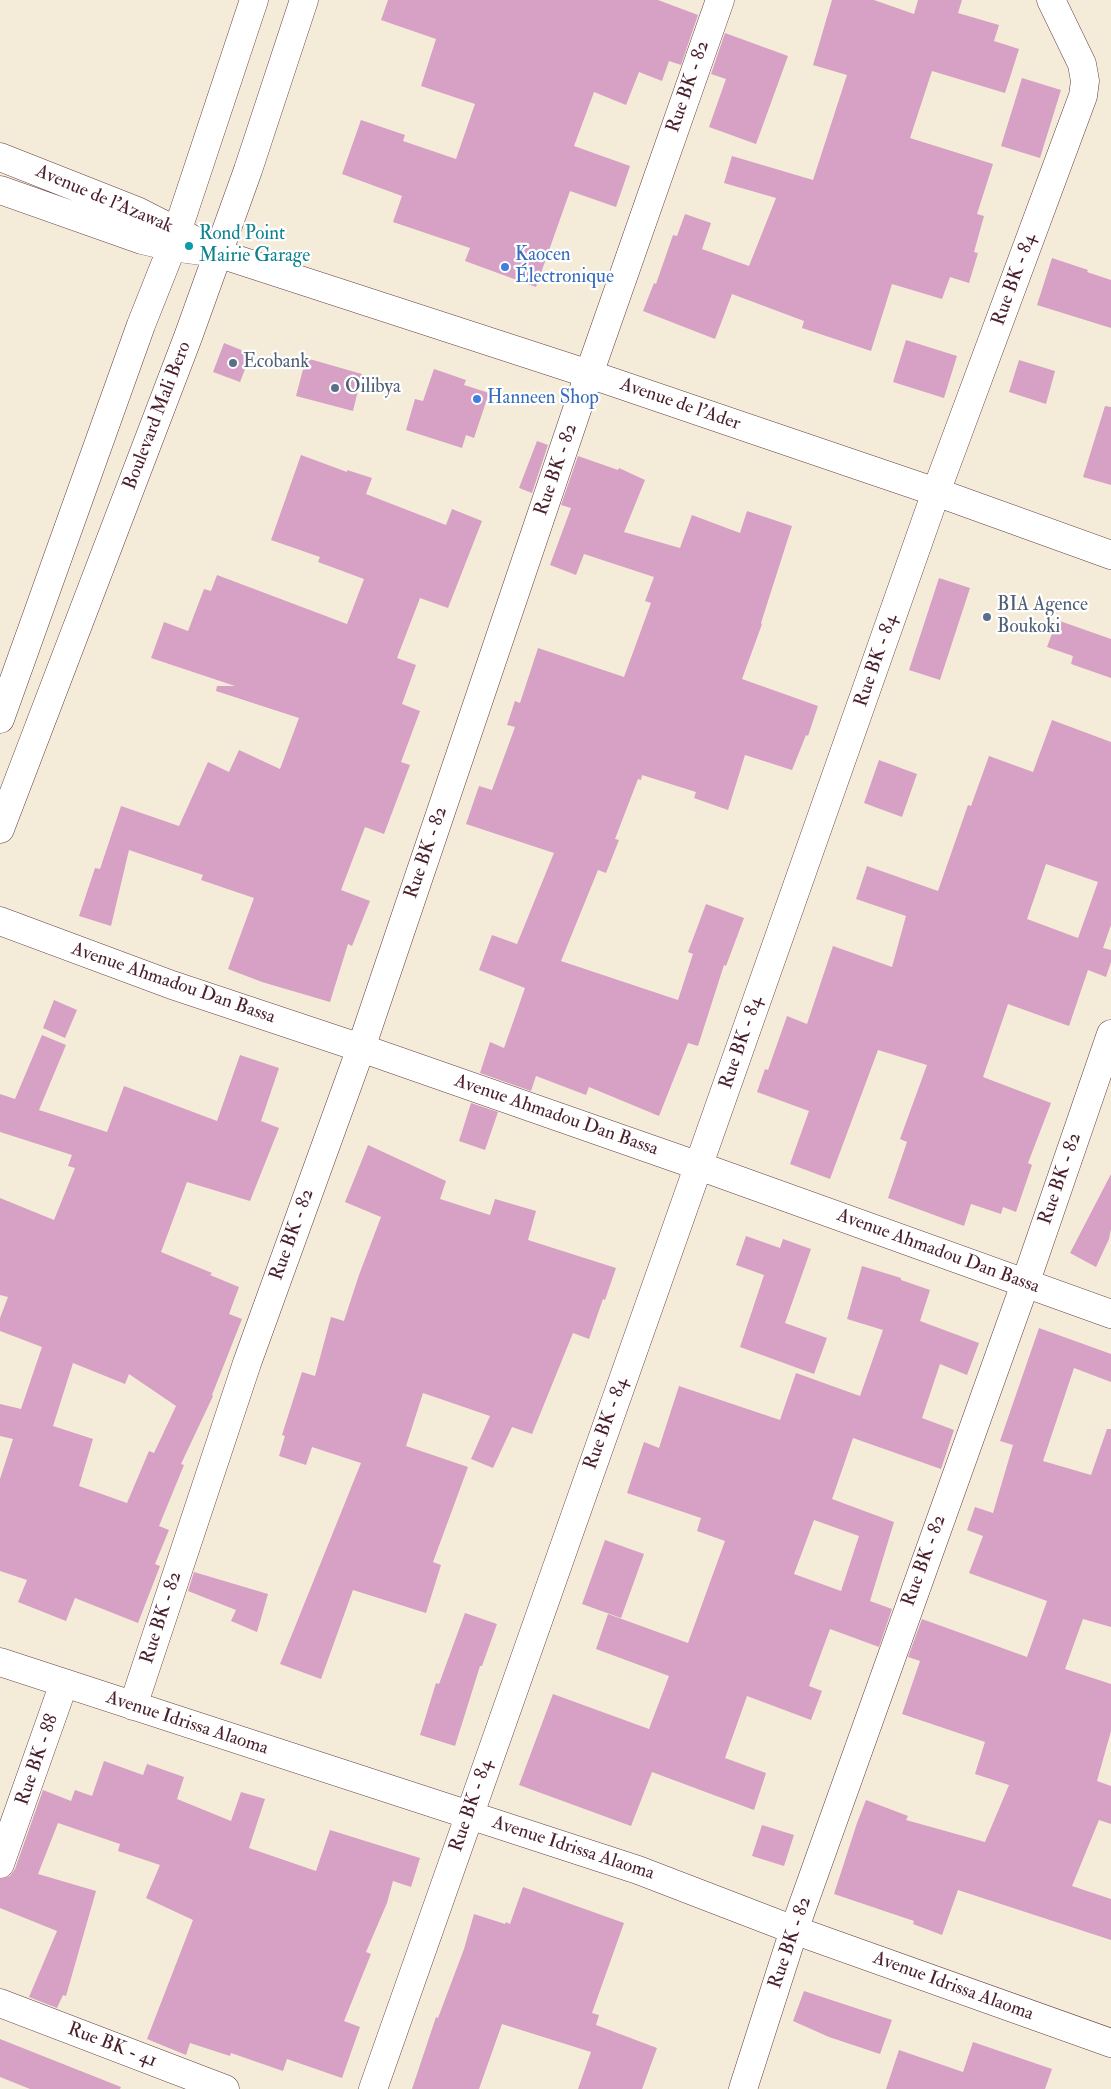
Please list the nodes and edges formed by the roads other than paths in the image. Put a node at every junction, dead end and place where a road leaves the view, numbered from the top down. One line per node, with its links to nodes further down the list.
1 (254, 0): 7 (street)
2 (304, 0): 8 (street, Boulevard Mali Bero)
3 (720, 0): 9 (street, Rue BK - 82)
4 (1051, 0): 10 (street, Rue BK - 84)
5 (0, 157): 7 (street, Avenue de l'Azawak)
6 (0, 190): 7 (street, Avenue de l'Azawak)
7 (174, 239): 8 (street, Avenue de l'Azawak); 12 (street)
8 (217, 253): 9 (street, Avenue de l'Ader); 13 (street, Boulevard Mali Bero)
9 (590, 374): 10 (street, Avenue de l'Ader); 16 (street, Rue BK - 82)
10 (936, 492): 11 (street, Avenue de l'Ader); 17 (street, Rue BK - 84)
11 (1111, 555)
12 (0, 720)
13 (0, 828)
14 (0, 921): 16 (street, Avenue Ahmadou Dan Bassa)
15 (1111, 1034): 18 (street, Rue BK - 82)
16 (361, 1048): 17 (street, Avenue Ahmadou Dan Bassa); 22 (street, Rue BK - 82)
17 (699, 1166): 18 (street, Avenue Ahmadou Dan Bassa); 23 (street, Rue BK - 84)
18 (1025, 1284): 19 (street, Avenue Ahmadou Dan Bassa); 25 (street, Rue BK - 82)
19 (1111, 1314)
20 (0, 1662): 21 (street, Avenue Idrissa Alaoma)
21 (64, 1683): 22 (street, Avenue Idrissa Alaoma); 24 (street, Rue BK - 88)
22 (133, 1706): 23 (street, Avenue Idrissa Alaoma)
23 (469, 1814): 25 (street, Avenue Idrissa Alaoma); 29 (street, Rue BK - 84)
24 (0, 1864)
25 (794, 1930): 27 (street, Avenue Idrissa Alaoma); 30 (street, Rue BK - 82)
26 (0, 2002): 28 (street, Rue BK - 41)
27 (1111, 2043)
28 (225, 2089)
29 (373, 2089)
30 (743, 2089)

